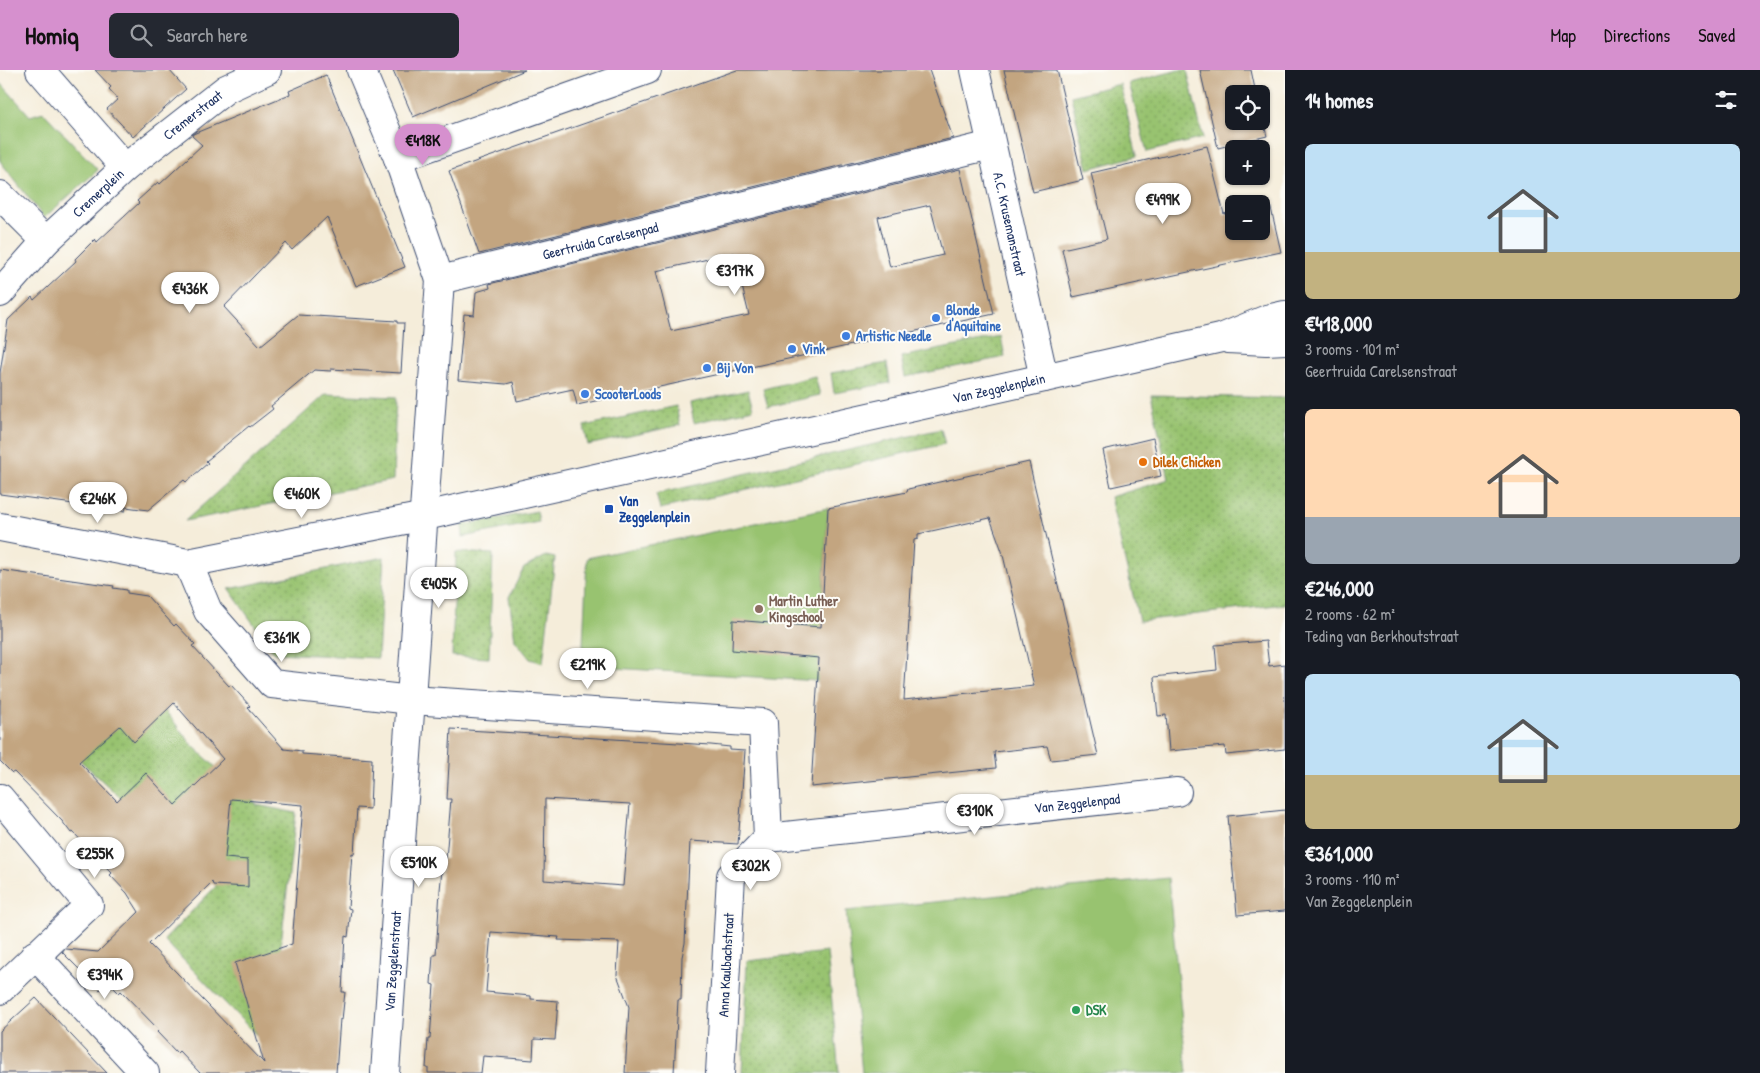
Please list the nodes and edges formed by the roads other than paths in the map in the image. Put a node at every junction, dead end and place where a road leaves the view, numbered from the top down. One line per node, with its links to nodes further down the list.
1 (40, 70): 8 (street, Cremerplein)
2 (267, 70): 8 (street, Cremerstraat)
3 (361, 70): 7 (street)
4 (648, 70): 7 (street)
5 (975, 70): 6 (street, A.C. Krusemanstraat)
6 (991, 145): 11 (street, Geertruida Carelsenpad); 16 (street, A.C. Krusemanstraat)
7 (398, 158): 11 (street)
8 (125, 168): 10 (street, Cremerplein)
9 (0, 194): 10 (street)
10 (46, 241): 12 (street)
11 (440, 280): 17 (street)
12 (0, 293)
13 (1285, 315): 14 (street, Van Zeggelenplein)
14 (1221, 338): 15 (street, Van Zeggelenplein); 16 (street, Van Zeggelenplein)
15 (1285, 340)
16 (1044, 378): 17 (street, Van Zeggelenplein)
17 (425, 516): 19 (street, Van Zeggelenplein); 20 (street)
18 (0, 527): 19 (street)
19 (188, 563): 20 (street)
20 (411, 700): 23 (street); 27 (street, Van Zeggelenstraat)
21 (1177, 792): 23 (street, Van Zeggelenpad)
22 (0, 798): 24 (street)
23 (768, 838): 28 (street, Anna Kaulbachstraat)
24 (35, 955): 25 (street); 26 (street)
25 (0, 990)
26 (145, 1073)
27 (385, 1073)
28 (720, 1073)

